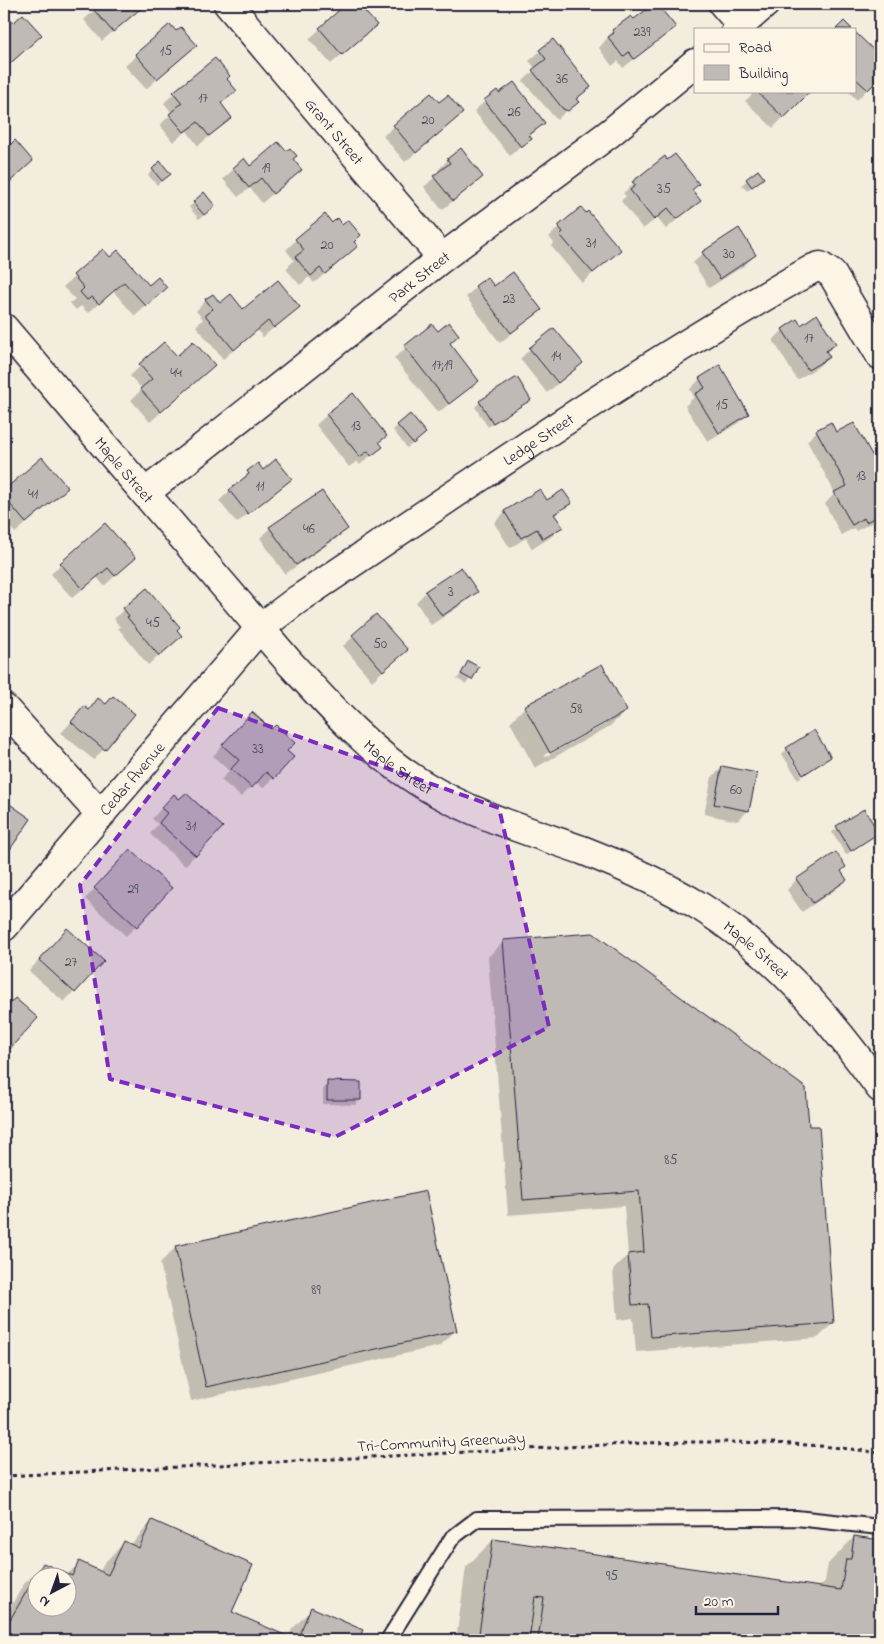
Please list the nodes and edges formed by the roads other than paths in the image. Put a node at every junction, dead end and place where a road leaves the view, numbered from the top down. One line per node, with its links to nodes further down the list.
1 (228, 4): 6 (street, Grant Street)
2 (723, 4): 4 (street)
3 (765, 4): 4 (street)
4 (739, 27)
5 (694, 64): 6 (street, Park Street)
6 (442, 258): 9 (street, Park Street)
7 (4, 328): 9 (street, Maple Street)
8 (880, 355): 10 (street, Ledge Street)
9 (145, 493): 10 (street, Maple Street)
10 (260, 628): 12 (street, Cedar Avenue); 14 (street, Maple Street)
11 (4, 708): 12 (street)
12 (101, 815): 13 (street, Cedar Avenue)
13 (4, 928)
14 (880, 1088)
15 (880, 1527): 16 (lane)
16 (388, 1640)

